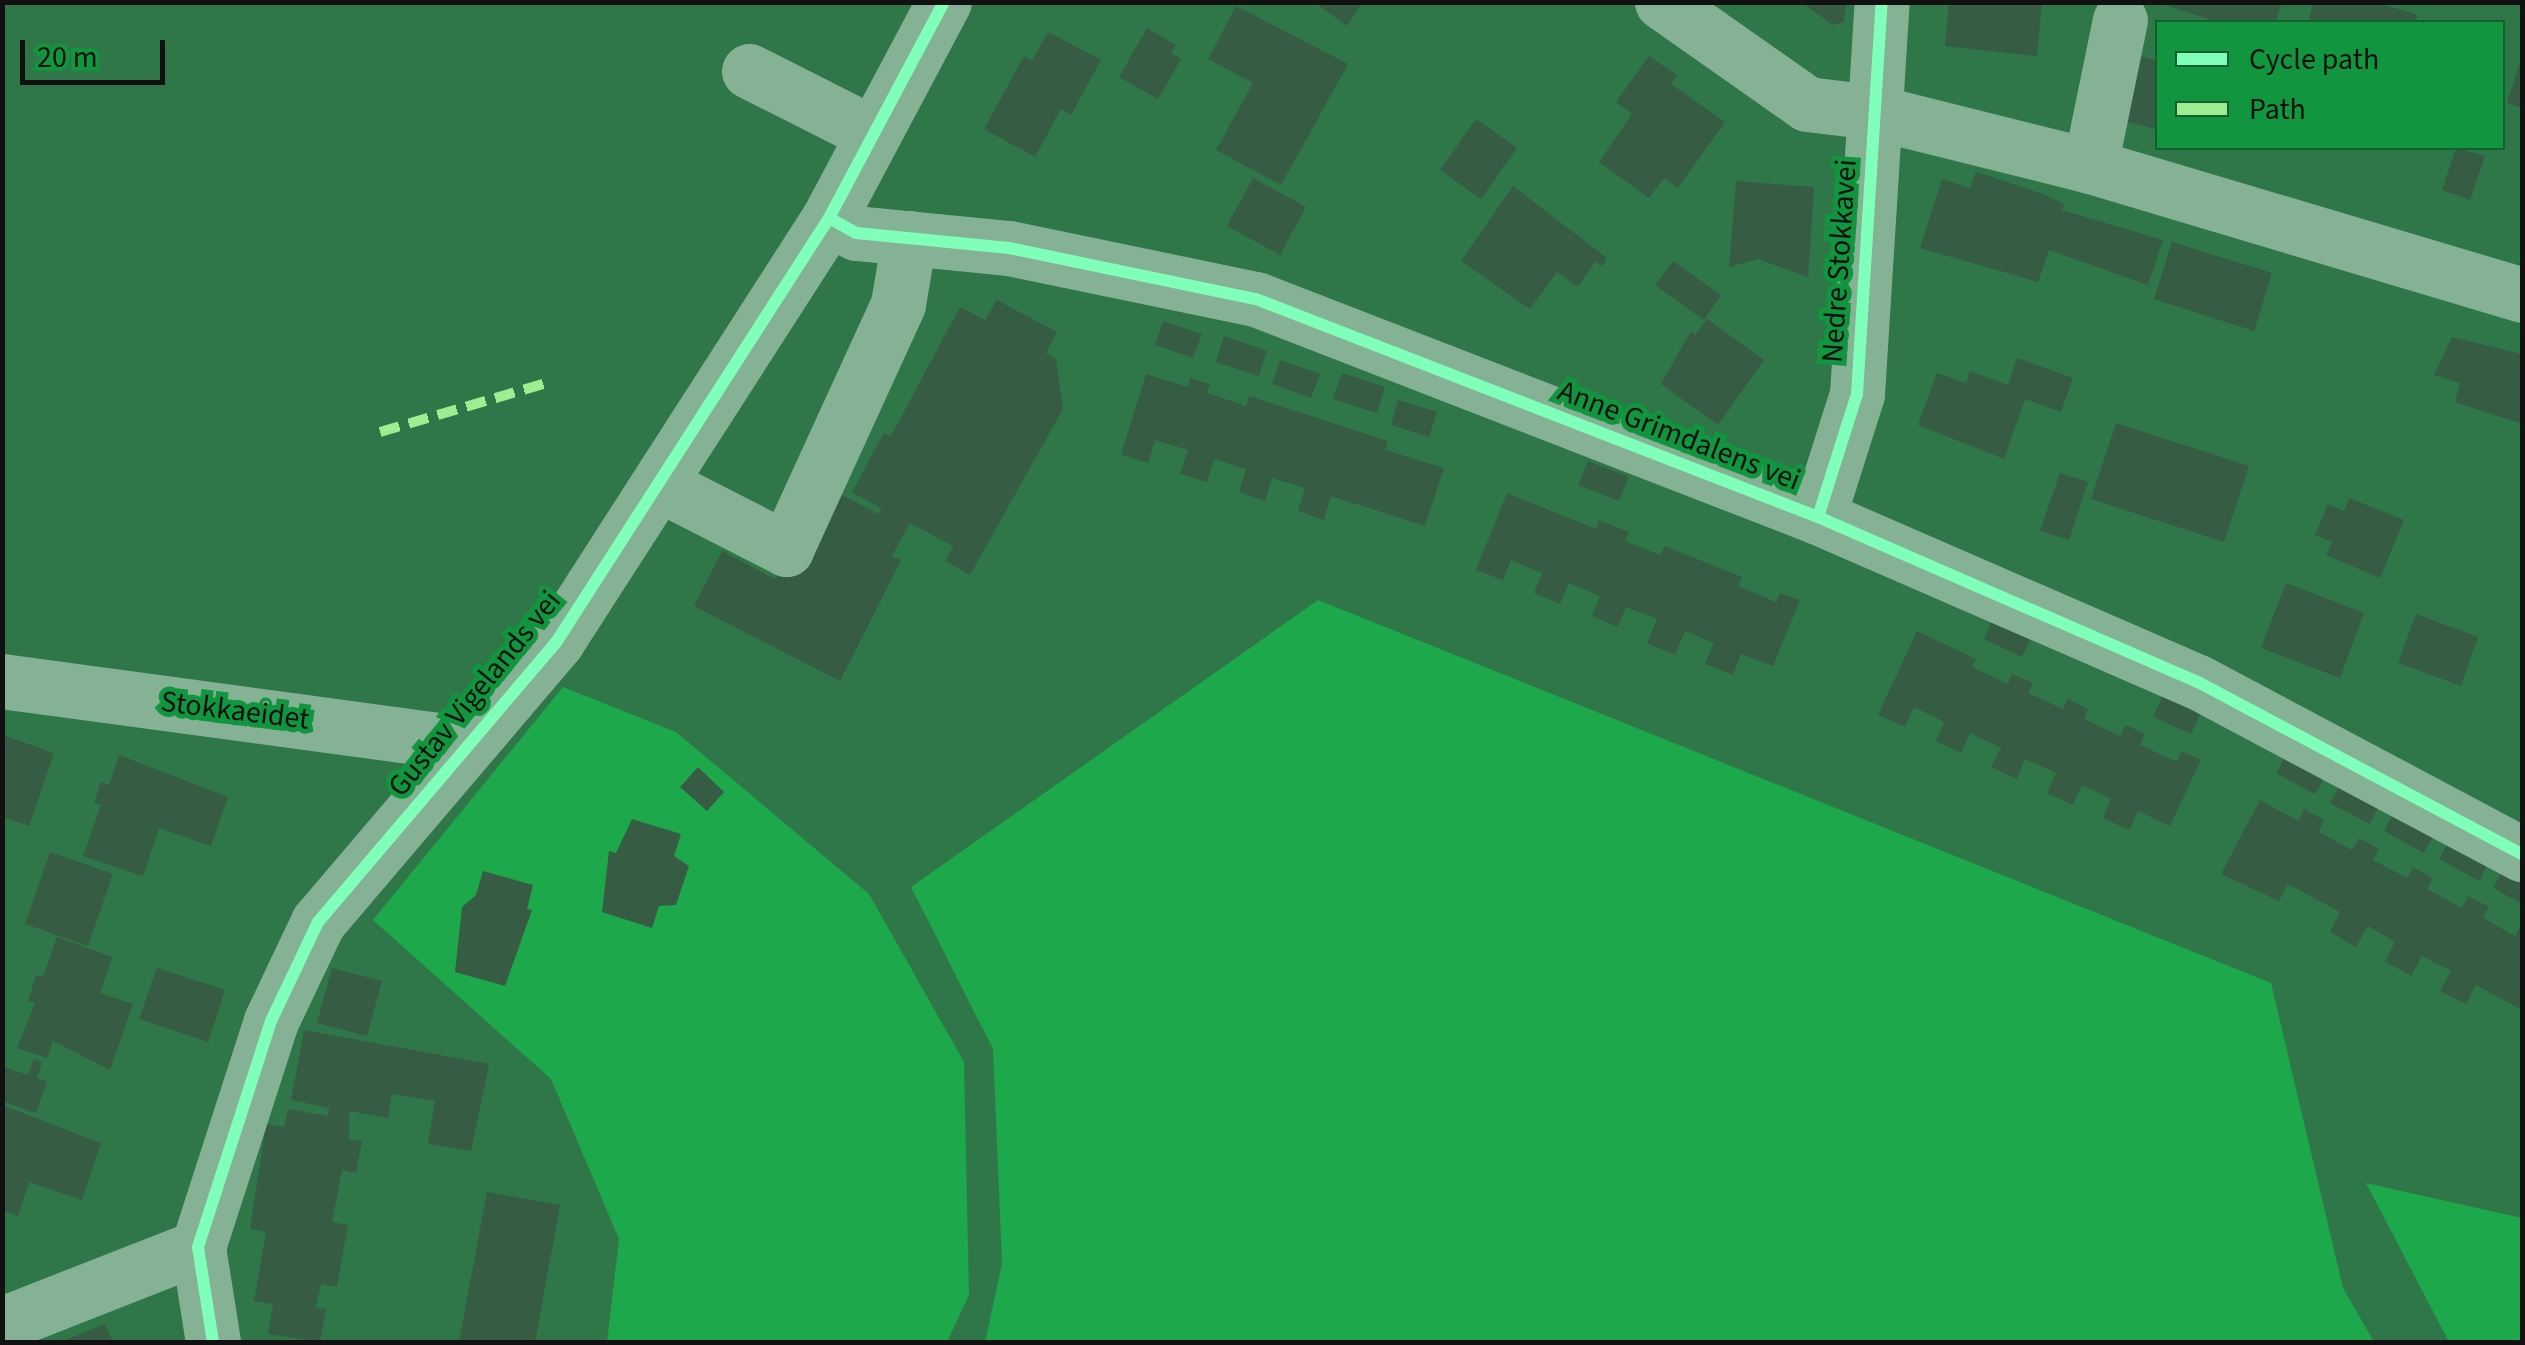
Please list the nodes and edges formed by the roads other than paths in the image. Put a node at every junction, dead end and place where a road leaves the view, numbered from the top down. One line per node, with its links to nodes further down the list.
1 (944, 2): 7 (street, Gustav Vigelands vei)
2 (1662, 2): 6 (street)
3 (1882, 2): 6 (street, Nedre Stokkavei)
4 (2120, 20): 8 (street)
5 (749, 71): 7 (street)
6 (1874, 112): 8 (street); 13 (street, Nedre Stokkavei)
7 (872, 132): 9 (street, Gustav Vigelands vei)
8 (2090, 166): 11 (street)
9 (829, 218): 10 (street, Anne Grimdalens vei); 12 (street, Gustav Vigelands vei)
10 (909, 238): 12 (street); 13 (street, Anne Grimdalens vei)
11 (2522, 295)
12 (659, 484): 15 (street, Gustav Vigelands vei)
13 (1818, 517): 16 (street, Anne Grimdalens vei)
14 (2, 681): 15 (street, Stokkaeidet)
15 (466, 744): 17 (street, Gustav Vigelands vei)
16 (2522, 854)
17 (198, 1247): 18 (street); 19 (street, Gustav Vigelands vei)
18 (2, 1324)
19 (213, 1342)

